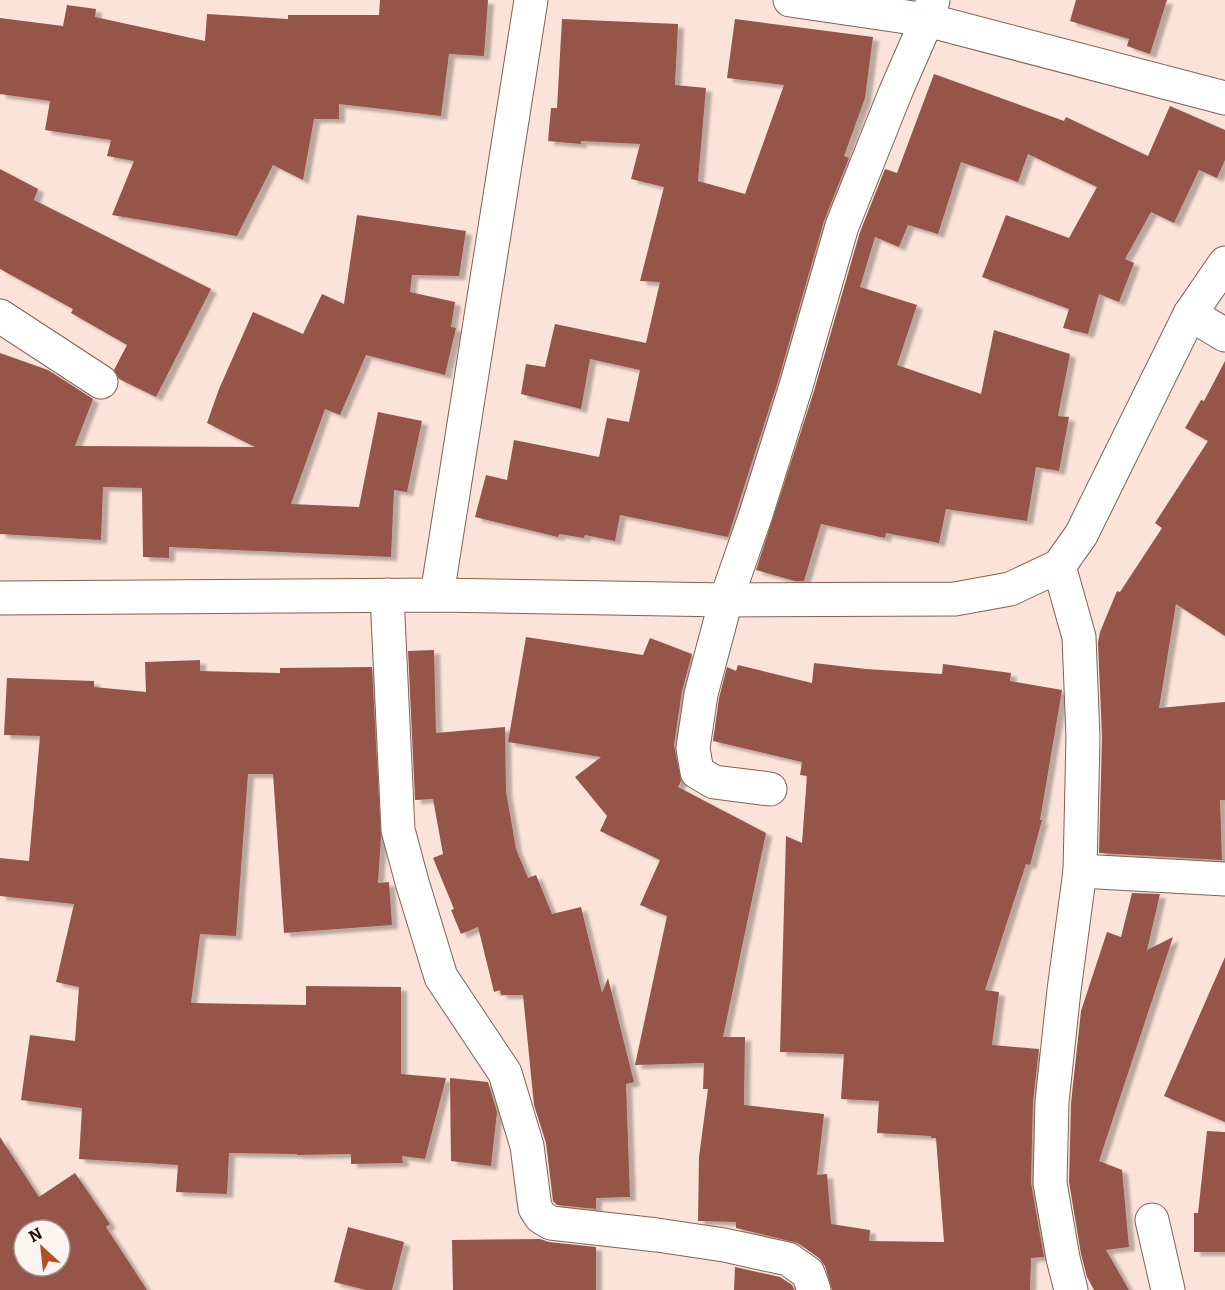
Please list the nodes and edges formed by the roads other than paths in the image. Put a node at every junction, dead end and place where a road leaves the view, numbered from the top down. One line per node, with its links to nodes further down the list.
1 (531, 0): 12 (street)
2 (790, 0): 3 (street)
3 (930, 10): 4 (street); 14 (street)
4 (1225, 98)
5 (1225, 263): 6 (street)
6 (1190, 314): 8 (street); 10 (street)
7 (0, 316): 9 (street)
8 (1225, 335)
9 (101, 382)
10 (1059, 566): 14 (street); 16 (street)
11 (387, 595): 12 (street); 13 (street); 19 (street)
12 (436, 595): 14 (street)
13 (0, 598)
14 (726, 600): 15 (street)
15 (770, 789)
16 (1080, 871): 17 (street); 20 (street)
17 (1225, 879)
18 (1152, 1220): 21 (street)
19 (814, 1290)
20 (1071, 1290)
21 (1168, 1290)

